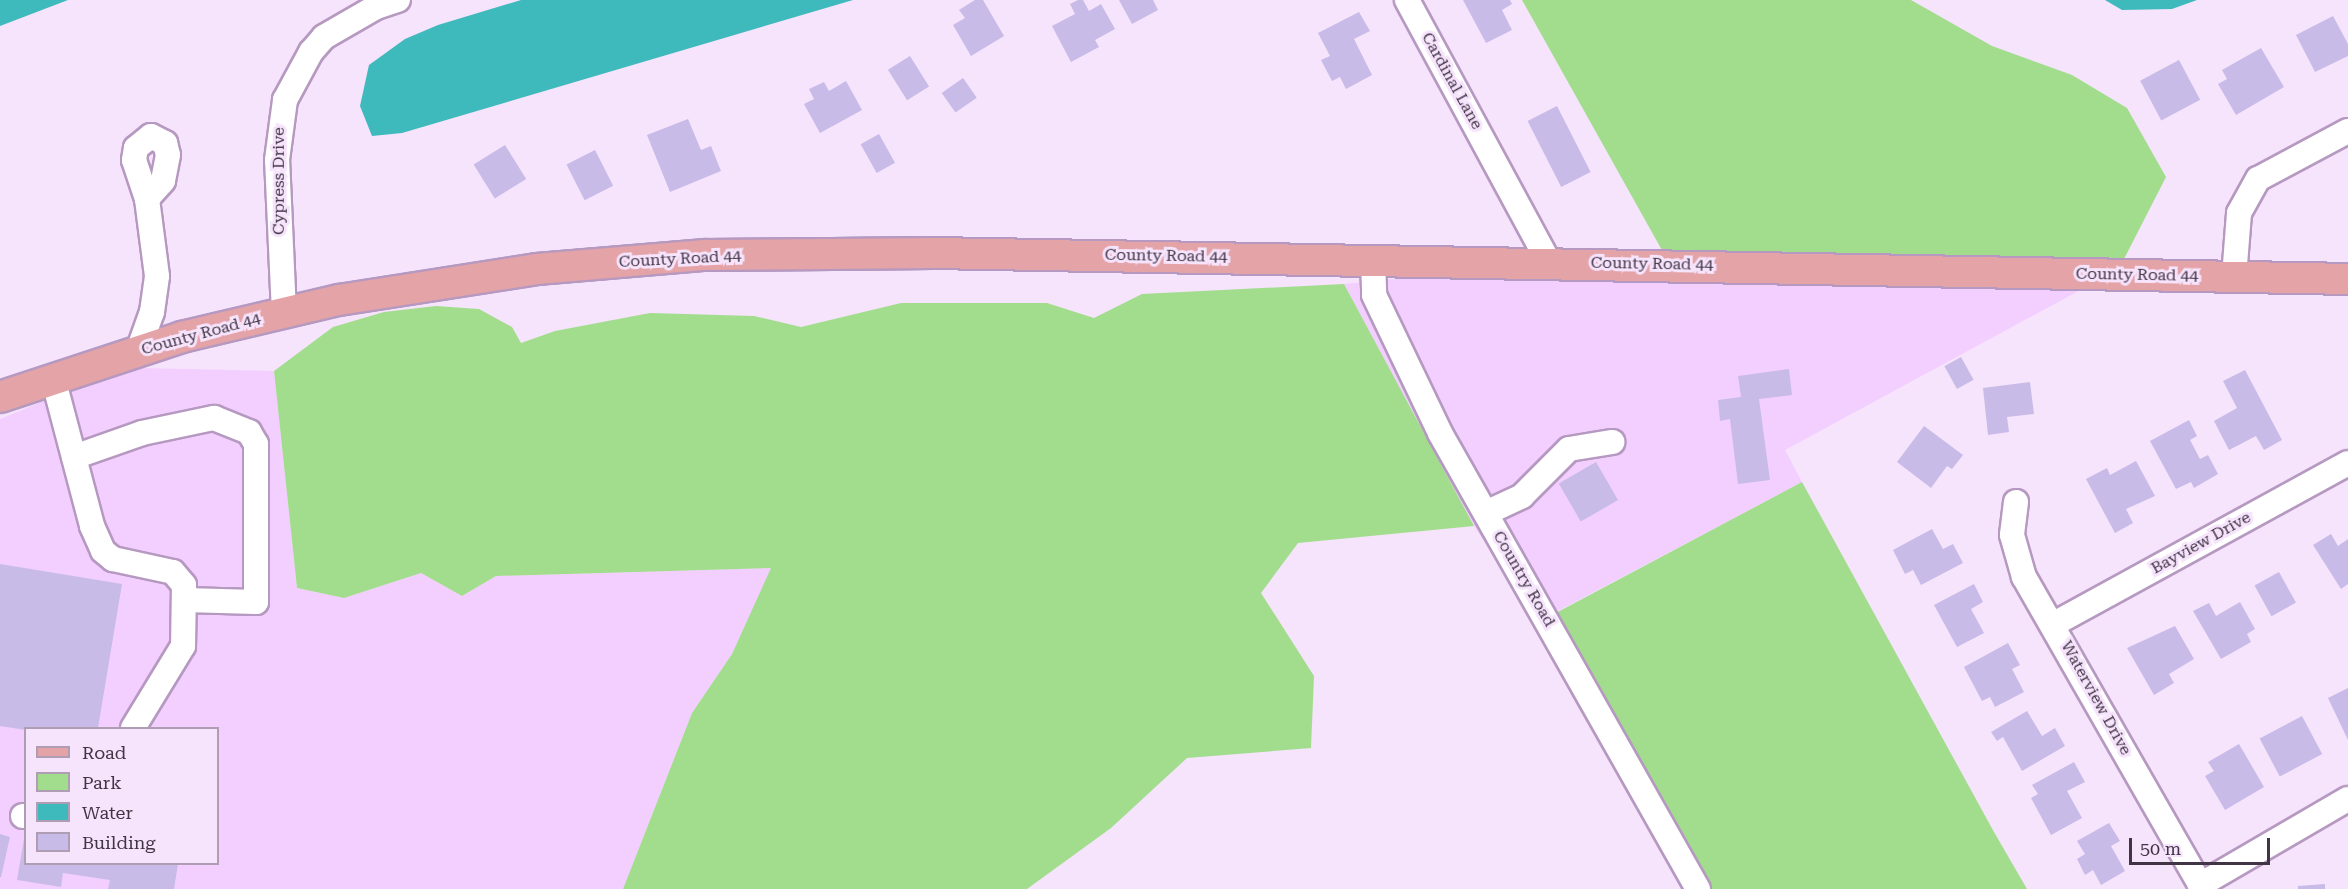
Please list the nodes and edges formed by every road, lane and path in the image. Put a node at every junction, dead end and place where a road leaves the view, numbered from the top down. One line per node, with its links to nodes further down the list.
1 (398, 0): 9 (street, Cypress Drive)
2 (1407, 0): 6 (street, Cardinal Lane)
3 (2348, 131): 7 (street)
4 (147, 199): 10 (street)
5 (1373, 260): 6 (main road, County Road 44); 9 (main road, County Road 44); 17 (street, Country Road)
6 (1549, 262): 7 (main road, County Road 44)
7 (2234, 278): 8 (main road, County Road 44)
8 (2348, 279)
9 (284, 313): 10 (main road, County Road 44)
10 (138, 351): 11 (main road, County Road 44)
11 (54, 378): 12 (main road, County Road 44); 14 (street)
12 (1, 392)
13 (1612, 442): 17 (street)
14 (74, 457): 18 (street); 18 (street)
15 (2348, 463): 19 (street, Bayview Drive)
16 (2016, 502): 19 (street, Waterview Drive)
17 (1486, 513): 23 (street, Country Road)
18 (185, 600): 20 (street)
19 (2054, 624): 22 (street, Waterview Drive)
20 (135, 727)
21 (2348, 799): 22 (street)
22 (2202, 887)
23 (1698, 889)

